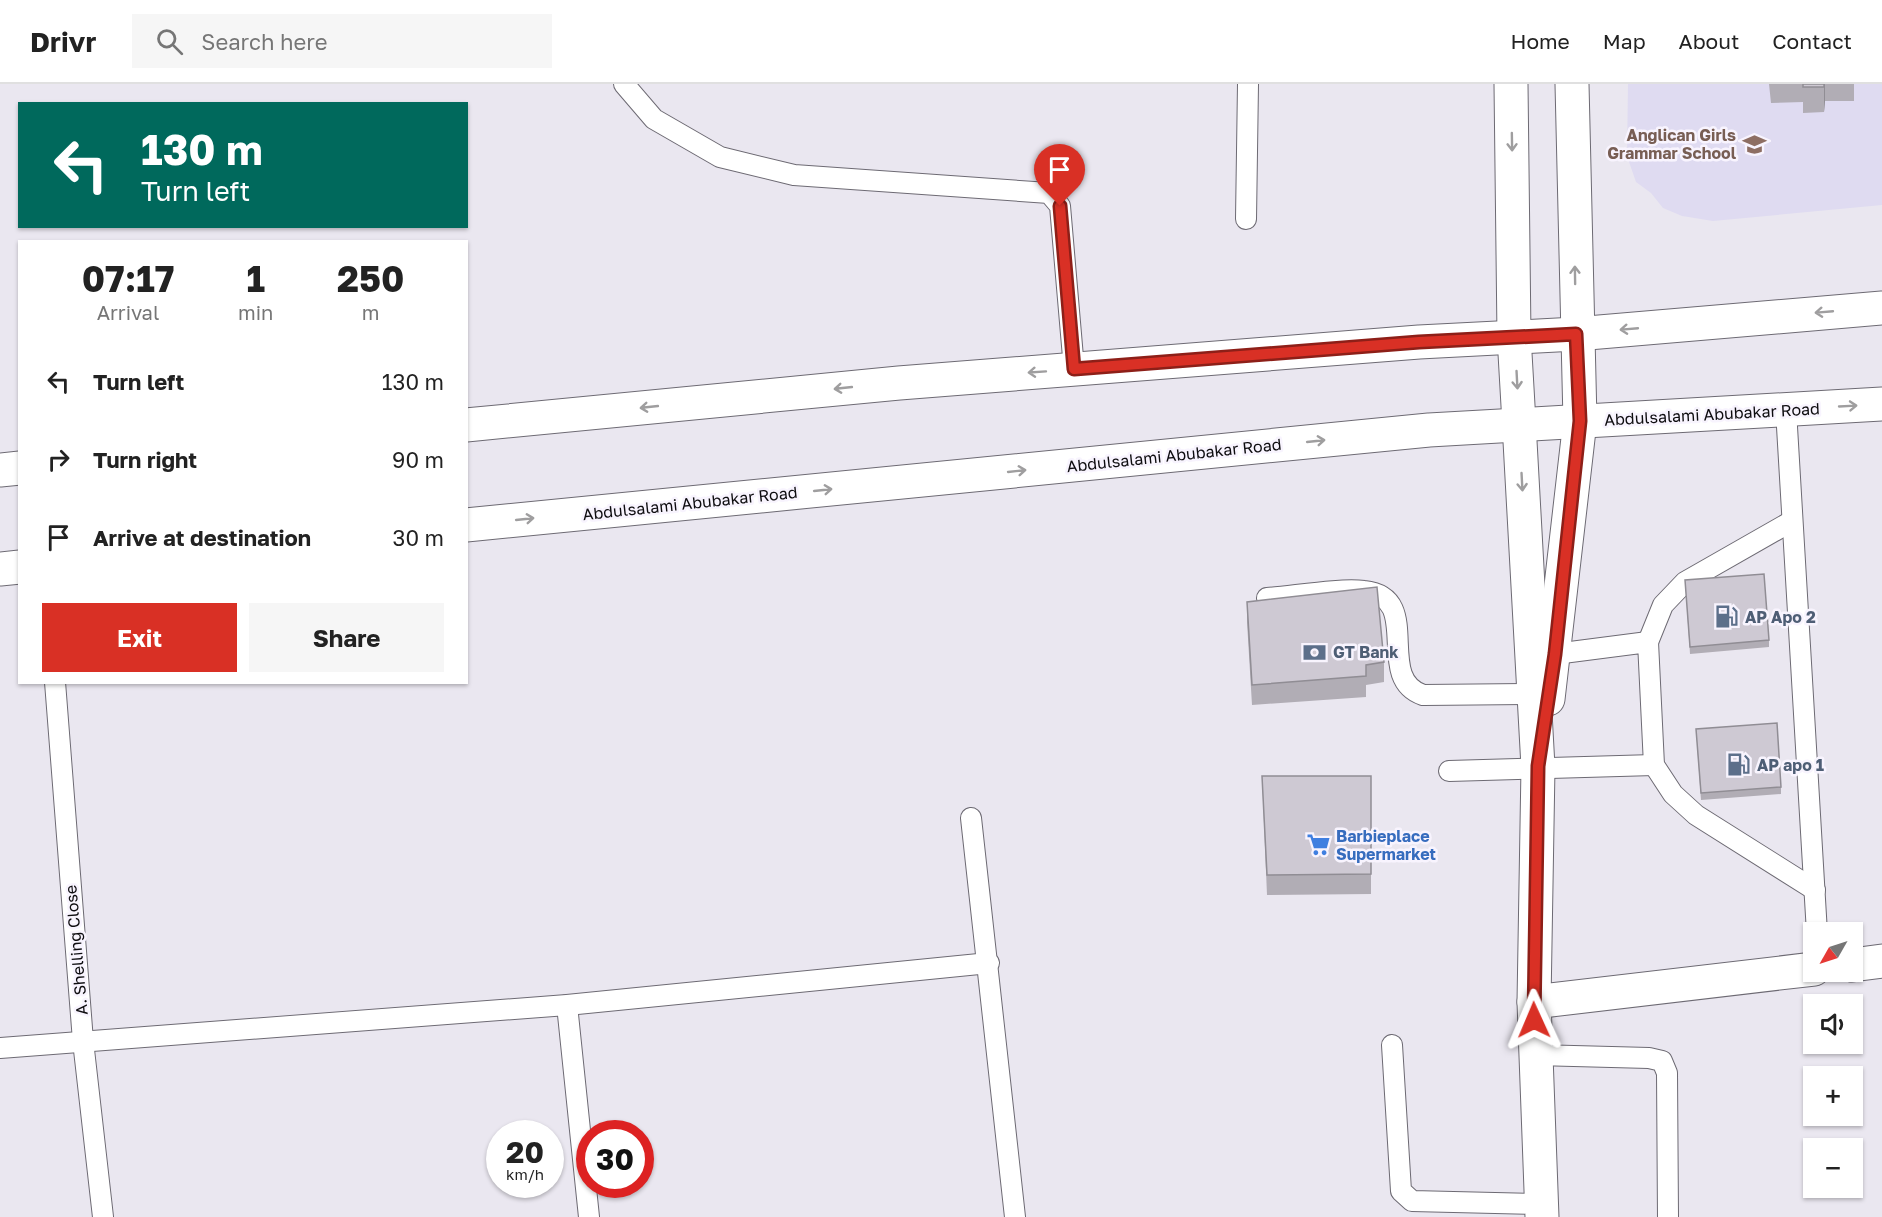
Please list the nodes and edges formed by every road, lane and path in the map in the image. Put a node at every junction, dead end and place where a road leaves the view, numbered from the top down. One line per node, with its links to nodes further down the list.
1 (624, 84): 9 (lane)
2 (1248, 84): 5 (lane)
3 (1511, 84): 8 (main road, one-way to 8)
4 (1572, 84): 7 (main road, one-way to 4)
5 (1246, 219)
6 (1882, 308): 7 (main road, one-way to 7)
7 (1576, 334): 8 (main road); 12 (main road)
8 (1514, 336): 9 (main road); 13 (main road, one-way to 13)
9 (1074, 369): 14 (main road, one-way to 14)
10 (1882, 404): 11 (main road, Abdulsalami Abubakar Road, one-way to 10)
11 (1786, 410): 12 (main road, Abdulsalami Abubakar Road); 17 (lane)
12 (1580, 421): 13 (main road, Abdulsalami Abubakar Road); 23 (main road)
13 (1519, 423): 18 (main road, Abdulsalami Abubakar Road, one-way to 13); 25 (main road, one-way to 25)
14 (468, 425)
15 (18, 468): 16 (main road)
16 (0, 470)
17 (1792, 521): 22 (lane); 30 (lane)
18 (468, 525)
19 (18, 567): 20 (main road)
20 (0, 569)
21 (1267, 598): 25 (lane)
22 (1648, 642): 23 (lane); 26 (lane)
23 (1555, 654): 27 (main road)
24 (55, 684): 38 (lane, A. Shelling Close)
25 (1534, 694): 27 (main road)
26 (1654, 765): 27 (lane); 30 (lane)
27 (1538, 766): 28 (lane); 36 (main road)
28 (1449, 771)
29 (971, 818): 33 (lane)
30 (1815, 890): 31 (lane)
31 (1816, 922)
32 (1882, 961): 34 (main road)
33 (989, 963): 37 (lane); 45 (lane)
34 (1863, 964)
35 (1803, 970): 36 (main road)
36 (1534, 1002): 41 (main road)
37 (567, 1005): 38 (lane); 44 (lane)
38 (83, 1041): 40 (lane); 43 (lane, A. Shelling Close)
39 (1392, 1045): 42 (lane)
40 (0, 1048)
41 (1536, 1055): 42 (main road); 46 (lane)
42 (1542, 1211)
43 (103, 1217)
44 (589, 1217)
45 (1015, 1217)
46 (1668, 1217)

